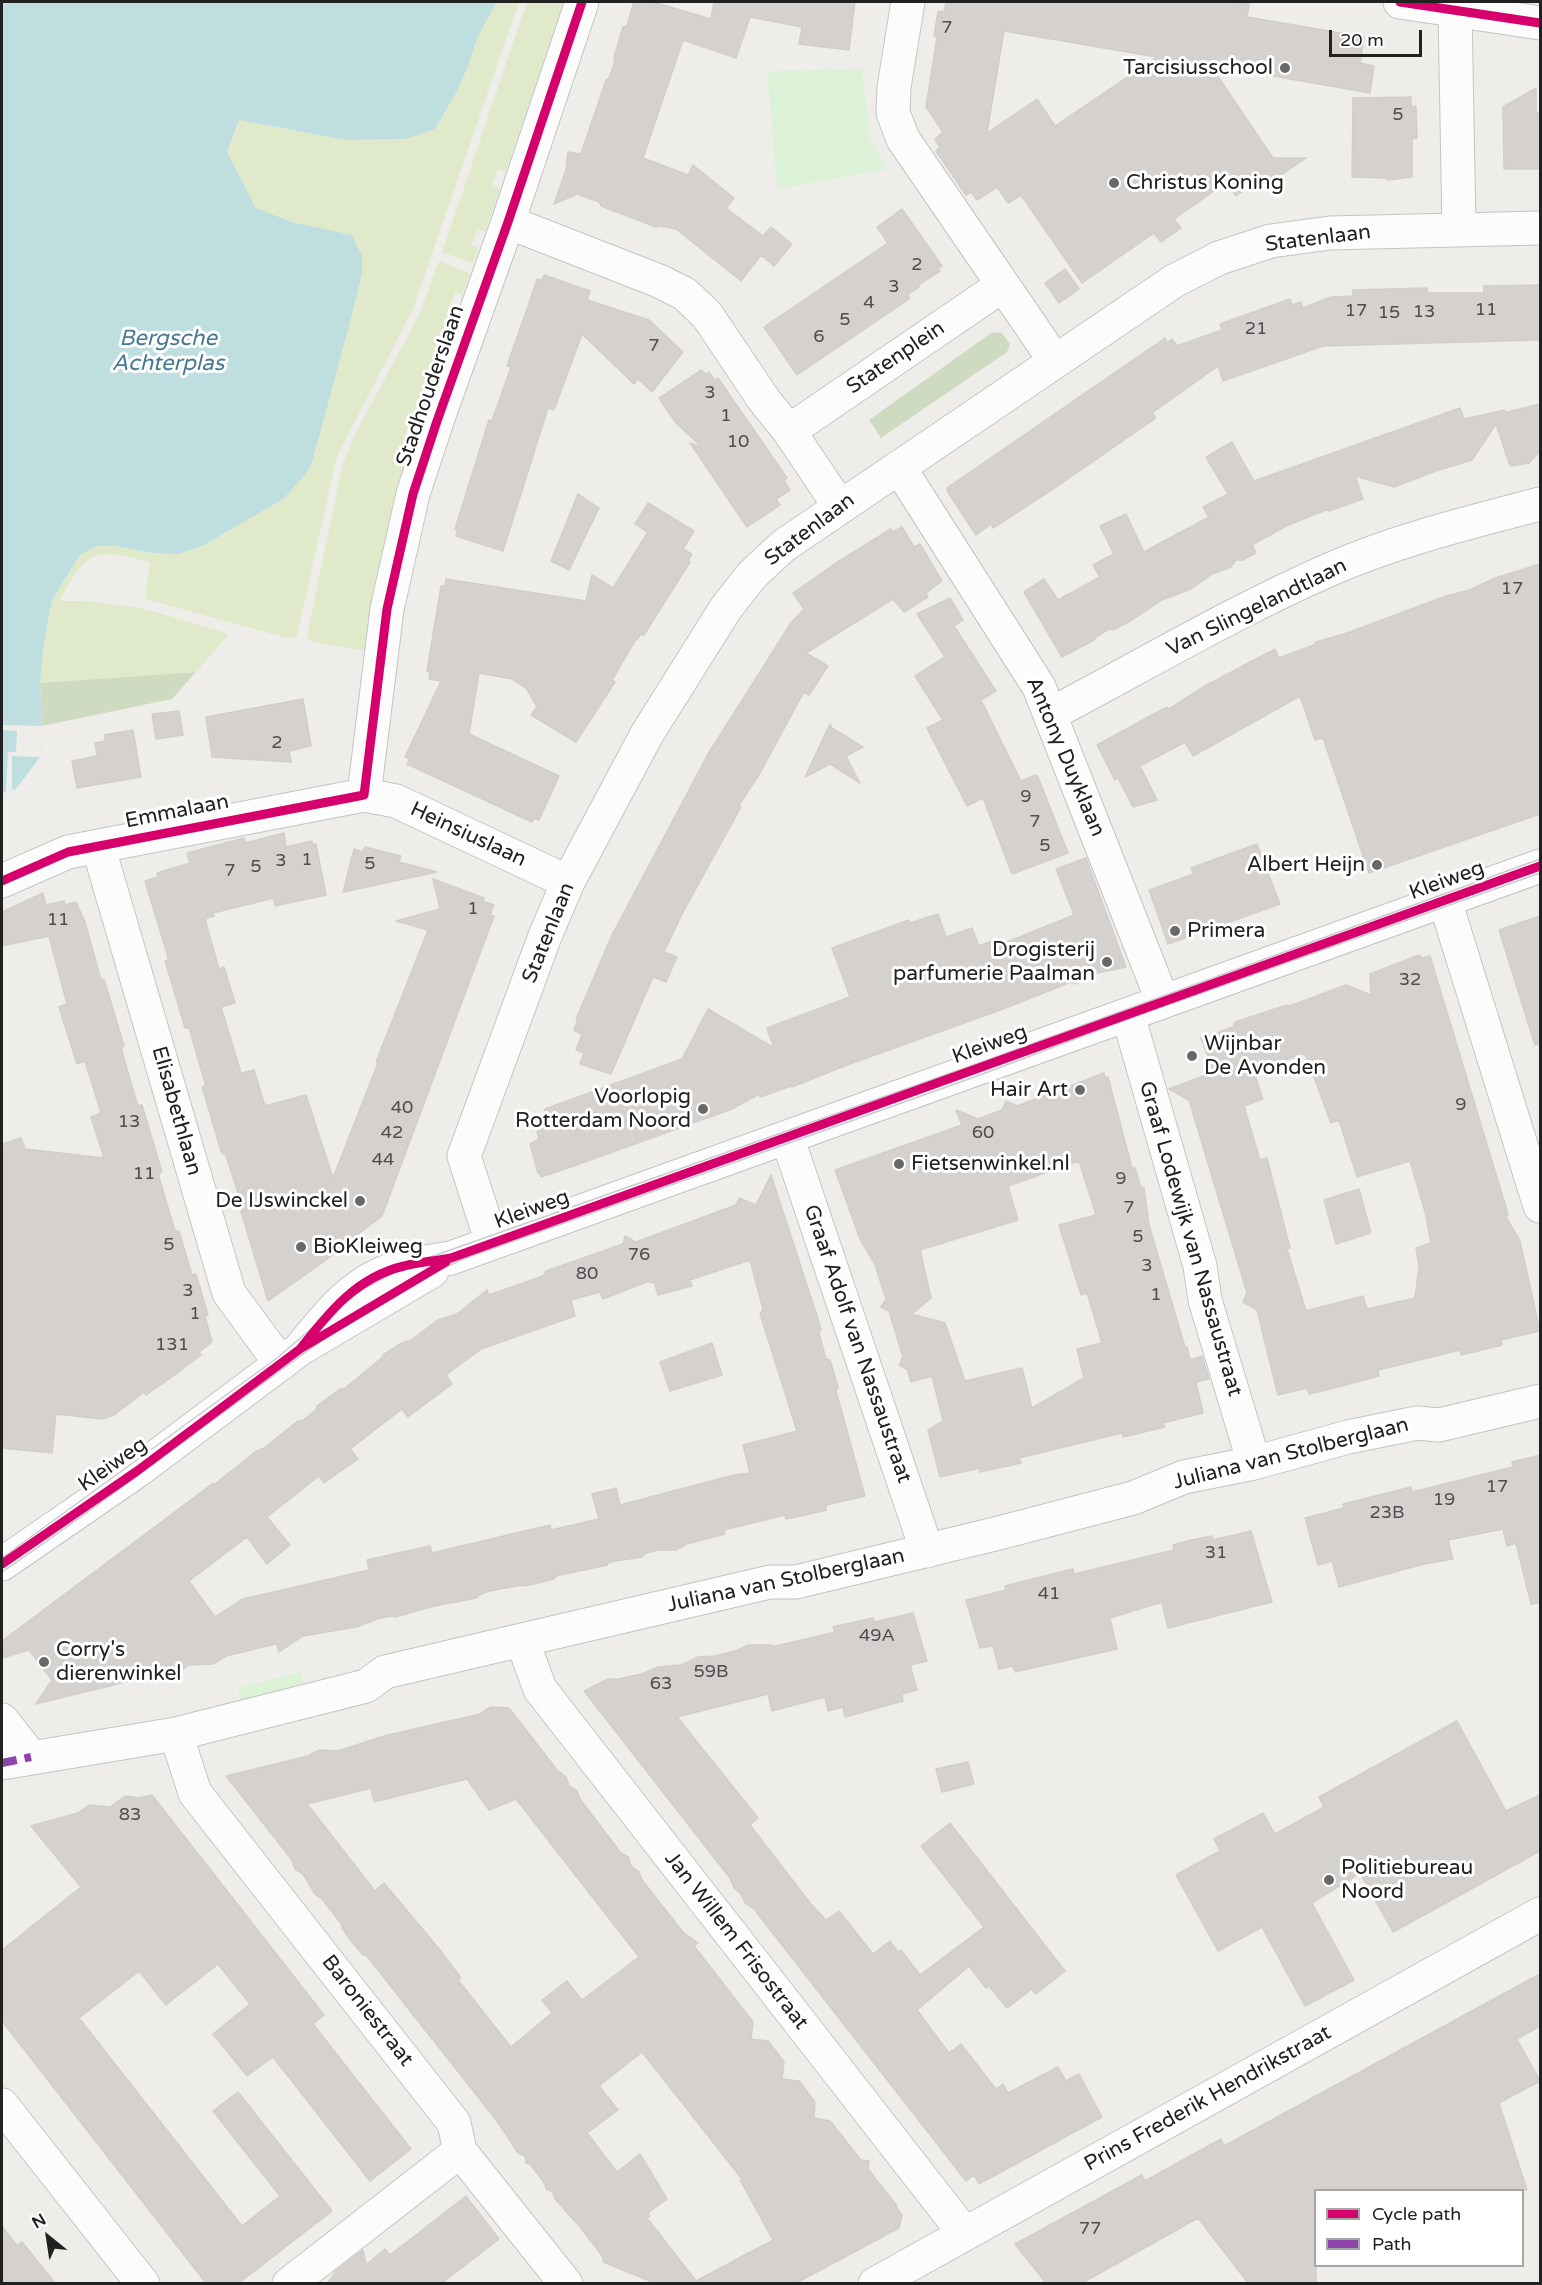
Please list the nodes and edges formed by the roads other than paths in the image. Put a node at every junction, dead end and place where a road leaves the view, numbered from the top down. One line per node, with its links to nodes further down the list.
1 (582, 2): 6 (street, Stadhouderslaan)
2 (908, 2): 9 (street)
3 (1400, 2): 4 (street)
4 (1455, 10): 5 (street); 8 (street)
5 (1540, 23)
6 (508, 222): 11 (street); 16 (street, Stadhouderslaan)
7 (1540, 228): 8 (street, Statenlaan)
8 (1460, 229): 10 (street, Statenlaan)
9 (1003, 285): 10 (street); 11 (street, Statenplein)
10 (1055, 361): 12 (street, Statenlaan)
11 (789, 431): 14 (street)
12 (899, 466): 14 (street, Statenlaan); 15 (street, Antony Duyklaan)
13 (1540, 504): 15 (street, Van Slingelandtlaan)
14 (840, 507): 20 (street, Statenlaan)
15 (1052, 714): 22 (street, Antony Duyklaan)
16 (364, 795): 17 (street, Emmalaan); 20 (street, Heinsiuslaan)
17 (98, 846): 19 (street, Emmalaan); 27 (street, Elisabethlaan)
18 (1540, 866): 21 (street, Kleiweg)
19 (2, 881)
20 (568, 882): 26 (street, Statenlaan)
21 (1445, 901): 22 (street, Kleiweg); 25 (street)
22 (1163, 1002): 23 (street, Kleiweg)
23 (1128, 1015): 24 (street, Kleiweg); 29 (street, Graaf Lodewijk van Nassaustraat)
24 (787, 1137): 26 (street, Kleiweg); 30 (street, Graaf Adolf van Nassaustraat)
25 (1540, 1206)
26 (492, 1243): 27 (street, Kleiweg)
27 (291, 1356): 31 (street, Kleiweg)
28 (1540, 1401): 29 (street, Juliana van Stolberglaan)
29 (1254, 1462): 30 (street, Juliana van Stolberglaan)
30 (927, 1551): 32 (street, Juliana van Stolberglaan)
31 (2, 1564)
32 (522, 1640): 34 (street, Juliana van Stolberglaan); 39 (street, Jan Willem Frisostraat)
33 (2, 1720): 35 (street)
34 (176, 1734): 35 (street, Juliana van Stolberglaan); 38 (street, Baroniestraat)
35 (16, 1760)
36 (1540, 1914): 39 (street, Prins Frederik Hendrikstraat)
37 (2, 2105): 40 (street)
38 (460, 2151): 41 (street); 42 (street, Baroniestraat)
39 (965, 2234): 43 (street, Prins Frederik Hendrikstraat)
40 (143, 2283)
41 (289, 2283)
42 (566, 2283)
43 (875, 2283)

